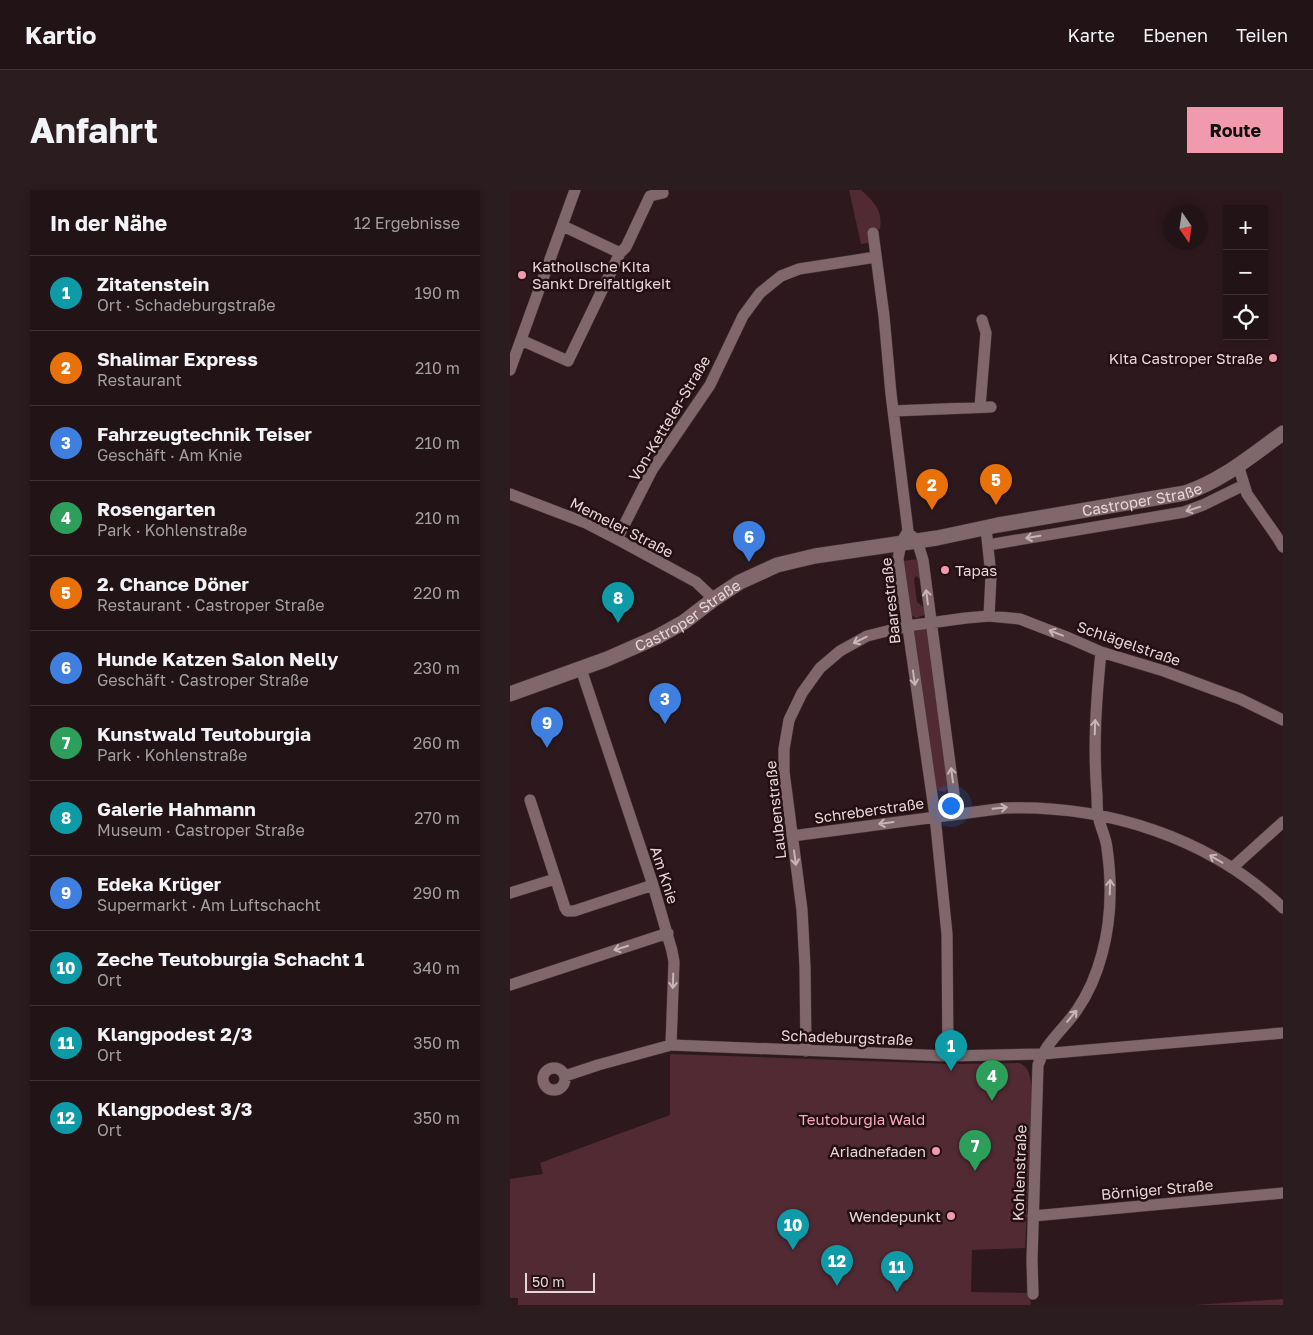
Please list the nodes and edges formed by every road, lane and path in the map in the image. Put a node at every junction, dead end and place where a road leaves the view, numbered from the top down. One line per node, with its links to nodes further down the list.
1 (575, 190): 3 (street)
2 (654, 193): 5 (street)
3 (563, 226): 5 (street); 8 (street)
4 (873, 232): 6 (street)
5 (620, 253): 8 (street)
6 (876, 257): 10 (street); 18 (street, Von-Ketteler-Straße)
7 (982, 320): 10 (street)
8 (521, 340): 9 (street)
9 (510, 370)
10 (893, 411): 17 (street)
11 (1283, 432): 12 (main road, Castroper Straße)
12 (1238, 465): 13 (main road, Castroper Straße); 14 (street)
13 (1223, 476): 14 (street); 16 (main road, Castroper Straße)
14 (1243, 490): 19 (street, Castroper Straße, one-way to 19); 20 (street)
15 (510, 494): 18 (street, Memeler Straße)
16 (986, 528): 17 (main road, Castroper Straße); 19 (street)
17 (908, 538): 21 (main road, Castroper Straße); 23 (street, one-way to 17); 24 (street, Baarestraße)
18 (617, 539): 21 (street, Memeler Straße)
19 (988, 545): 22 (street)
20 (1283, 547)
21 (714, 599): 26 (main road, Castroper Straße)
22 (989, 616): 23 (street, Schlägelstraße); 25 (street, Schlägelstraße, one-way to 22)
23 (931, 622): 24 (street, Laubenstraße); 31 (street, one-way to 23)
24 (907, 626): 31 (street, Baarestraße, one-way to 31); 33 (street, Laubenstraße, one-way to 33)
25 (1101, 652): 28 (street, Schlägelstraße); 30 (street, one-way to 25)
26 (581, 669): 27 (main road, Castroper Straße); 36 (street, Am Knie)
27 (510, 694)
28 (1283, 720)
29 (530, 800): 35 (street)
30 (1098, 815): 31 (street, Schreberstraße, one-way to 30); 34 (street, Schreberstraße, one-way to 30); 44 (street, one-way to 30)
31 (934, 816): 33 (street, Schreberstraße, one-way to 33); 45 (street, Baarestraße)
32 (1283, 822): 34 (street)
33 (792, 836): 43 (street, Laubenstraße, one-way to 43)
34 (1232, 868): 38 (street, Schreberstraße)
35 (555, 879): 36 (street); 37 (street)
36 (653, 885): 39 (street, Am Knie)
37 (510, 893)
38 (1283, 908)
39 (668, 933): 40 (street, one-way to 40); 42 (street, one-way to 42)
40 (510, 985)
41 (1283, 1033): 44 (street, Schadeburgstraße)
42 (671, 1045): 43 (street, Schadeburgstraße); 46 (street, Schadeburgstraße)
43 (806, 1051): 45 (street, Schadeburgstraße)
44 (1042, 1054): 45 (street, Schadeburgstraße); 48 (street, Kohlenstraße)
45 (948, 1056)
46 (565, 1076)
47 (1283, 1193): 48 (street, Börniger Straße)
48 (1033, 1216): 49 (street, Kohlenstraße)
49 (1033, 1294)

